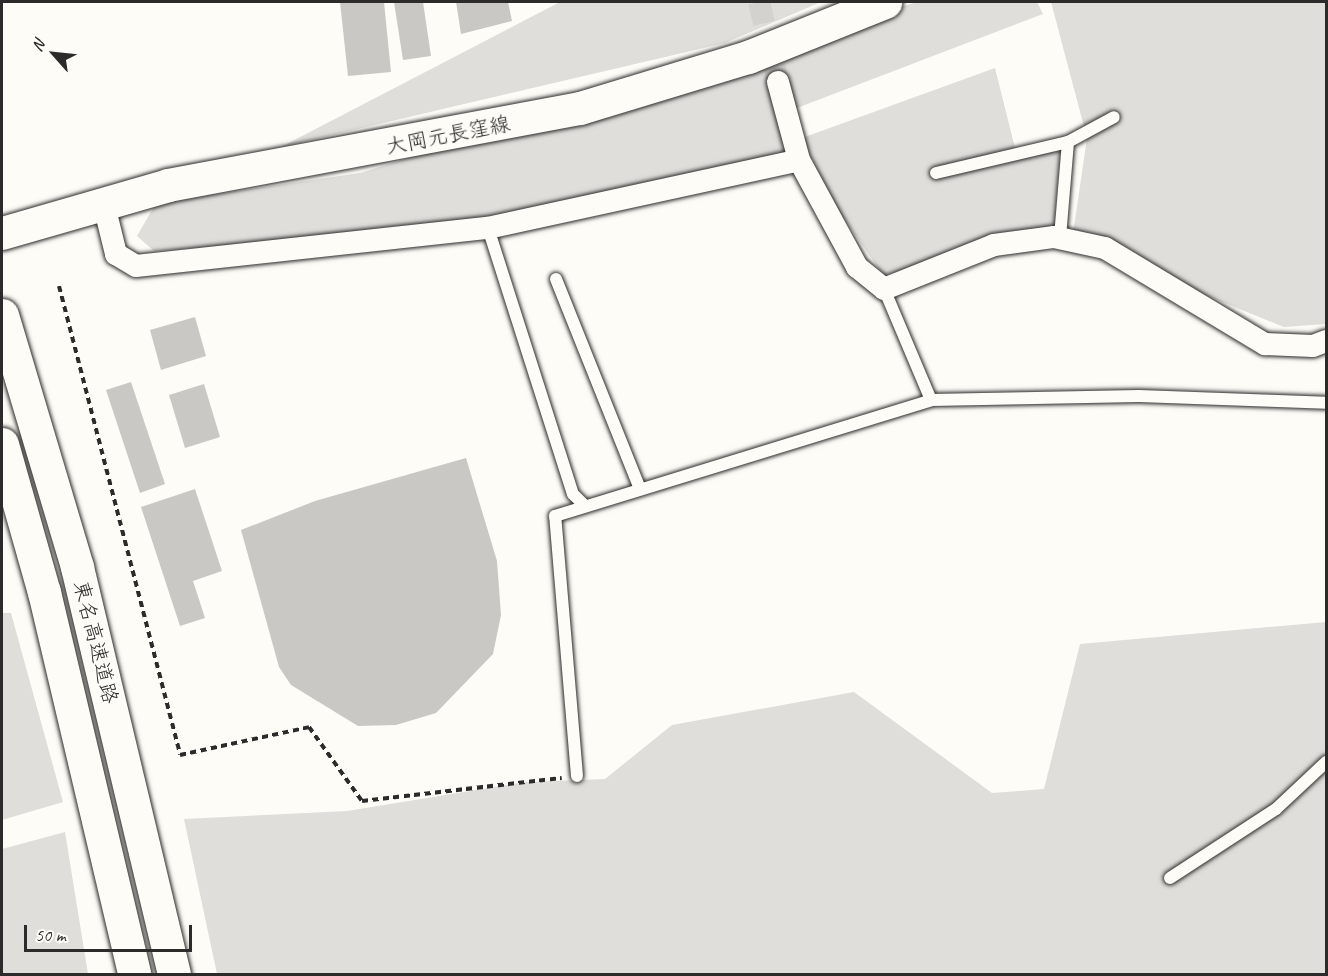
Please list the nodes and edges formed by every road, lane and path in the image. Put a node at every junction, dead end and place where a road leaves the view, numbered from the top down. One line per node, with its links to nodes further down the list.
1 (885, 2): 7 (main road, 大岡元長窪線)
2 (778, 82): 5 (street)
3 (1114, 117): 4 (lane)
4 (1068, 142): 6 (lane); 10 (lane)
5 (799, 160): 8 (street); 13 (street)
6 (936, 173)
7 (103, 201): 8 (street); 9 (main road, 大岡元長窪線)
8 (488, 228): 20 (lane)
9 (11, 230)
10 (1060, 238): 13 (street); 15 (street)
11 (556, 279): 19 (lane)
12 (59, 286): 23 (path)
13 (884, 289): 16 (lane)
14 (2, 315): 21 (main road, 東名高速道路)
15 (1326, 341)
16 (930, 400): 17 (lane); 19 (lane)
17 (1326, 403)
18 (2, 444): 25 (main road, 東名高速道路)
19 (640, 489): 20 (lane)
20 (585, 506): 23 (lane)
21 (77, 567): 26 (main road, 東名高速道路); 27 (main road)
22 (1326, 762): 24 (lane)
23 (577, 776)
24 (1170, 878)
25 (134, 975)
26 (174, 975)
27 (192, 975)

